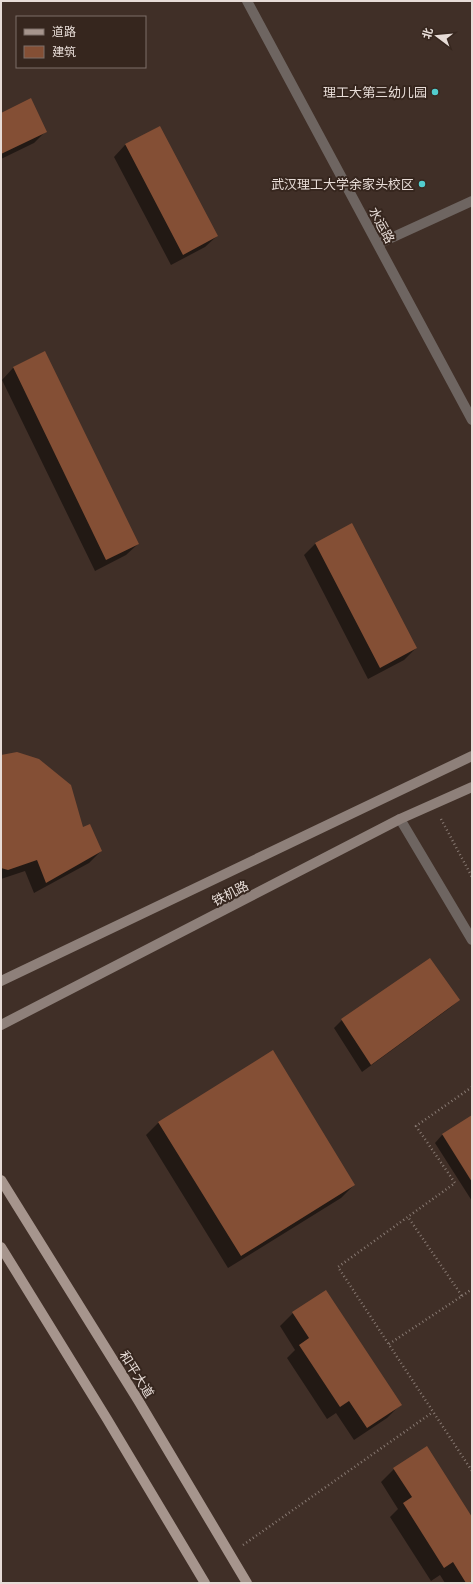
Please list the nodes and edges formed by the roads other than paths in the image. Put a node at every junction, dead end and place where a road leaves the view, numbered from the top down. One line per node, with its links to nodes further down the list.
1 (247, 1): 3 (street, 水运路)
2 (472, 200): 3 (street)
3 (378, 244): 4 (street, 水运路)
4 (472, 420)
5 (472, 756): 9 (main road, 铁机路)
6 (472, 787): 7 (main road, 铁机路)
7 (400, 819): 8 (street); 10 (main road, 铁机路)
8 (472, 940)
9 (1, 981)
10 (1, 1025)
11 (1, 1180): 14 (main road, 和平大道)
12 (1, 1247): 13 (main road)
13 (206, 1583)
14 (247, 1583)

